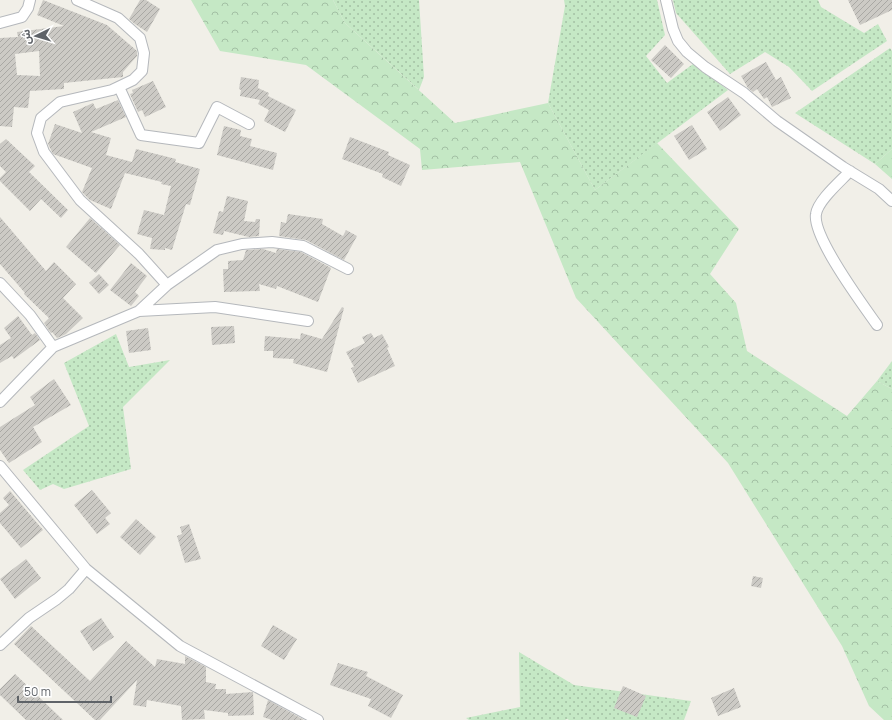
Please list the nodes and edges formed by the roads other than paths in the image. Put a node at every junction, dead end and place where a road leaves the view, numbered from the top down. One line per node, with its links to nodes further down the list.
1 (30, 0): 4 (street)
2 (77, 0): 5 (street)
3 (666, 0): 7 (street)
4 (0, 23)
5 (119, 86): 6 (street); 11 (street)
6 (249, 124)
7 (850, 171): 8 (street); 14 (street)
8 (892, 201)
9 (348, 269): 11 (street)
10 (0, 283): 15 (street)
11 (167, 285): 12 (street)
12 (139, 311): 13 (street); 15 (street)
13 (308, 321)
14 (877, 325)
15 (52, 348): 16 (street)
16 (0, 402)
17 (0, 466): 18 (street)
18 (86, 569): 19 (street); 20 (street)
19 (0, 645)
20 (318, 720)

